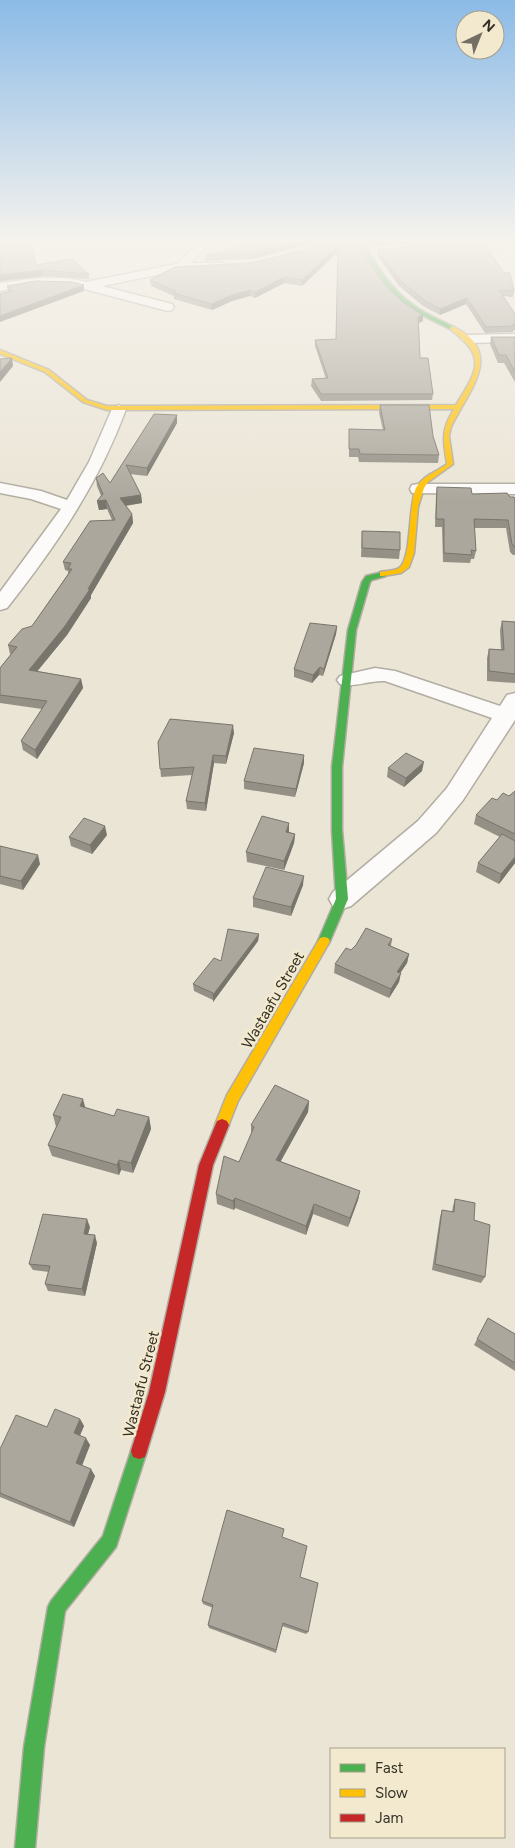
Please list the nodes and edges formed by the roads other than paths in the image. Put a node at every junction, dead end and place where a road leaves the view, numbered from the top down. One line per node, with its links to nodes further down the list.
1 (454, 328): 3 (street)
2 (515, 338): 3 (street)
3 (468, 339): 5 (street)
4 (0, 352): 6 (street)
5 (456, 407): 6 (street); 8 (street)
6 (119, 409): 10 (street)
7 (0, 488): 10 (street)
8 (418, 489): 9 (street); 12 (street, Wastaafu Street)
9 (515, 489)
10 (71, 507): 11 (street)
11 (0, 604)
12 (346, 680): 13 (street); 14 (street, Wastaafu Street)
13 (511, 708): 14 (street)
14 (342, 899): 15 (street, Wastaafu Street)
15 (25, 1848)

